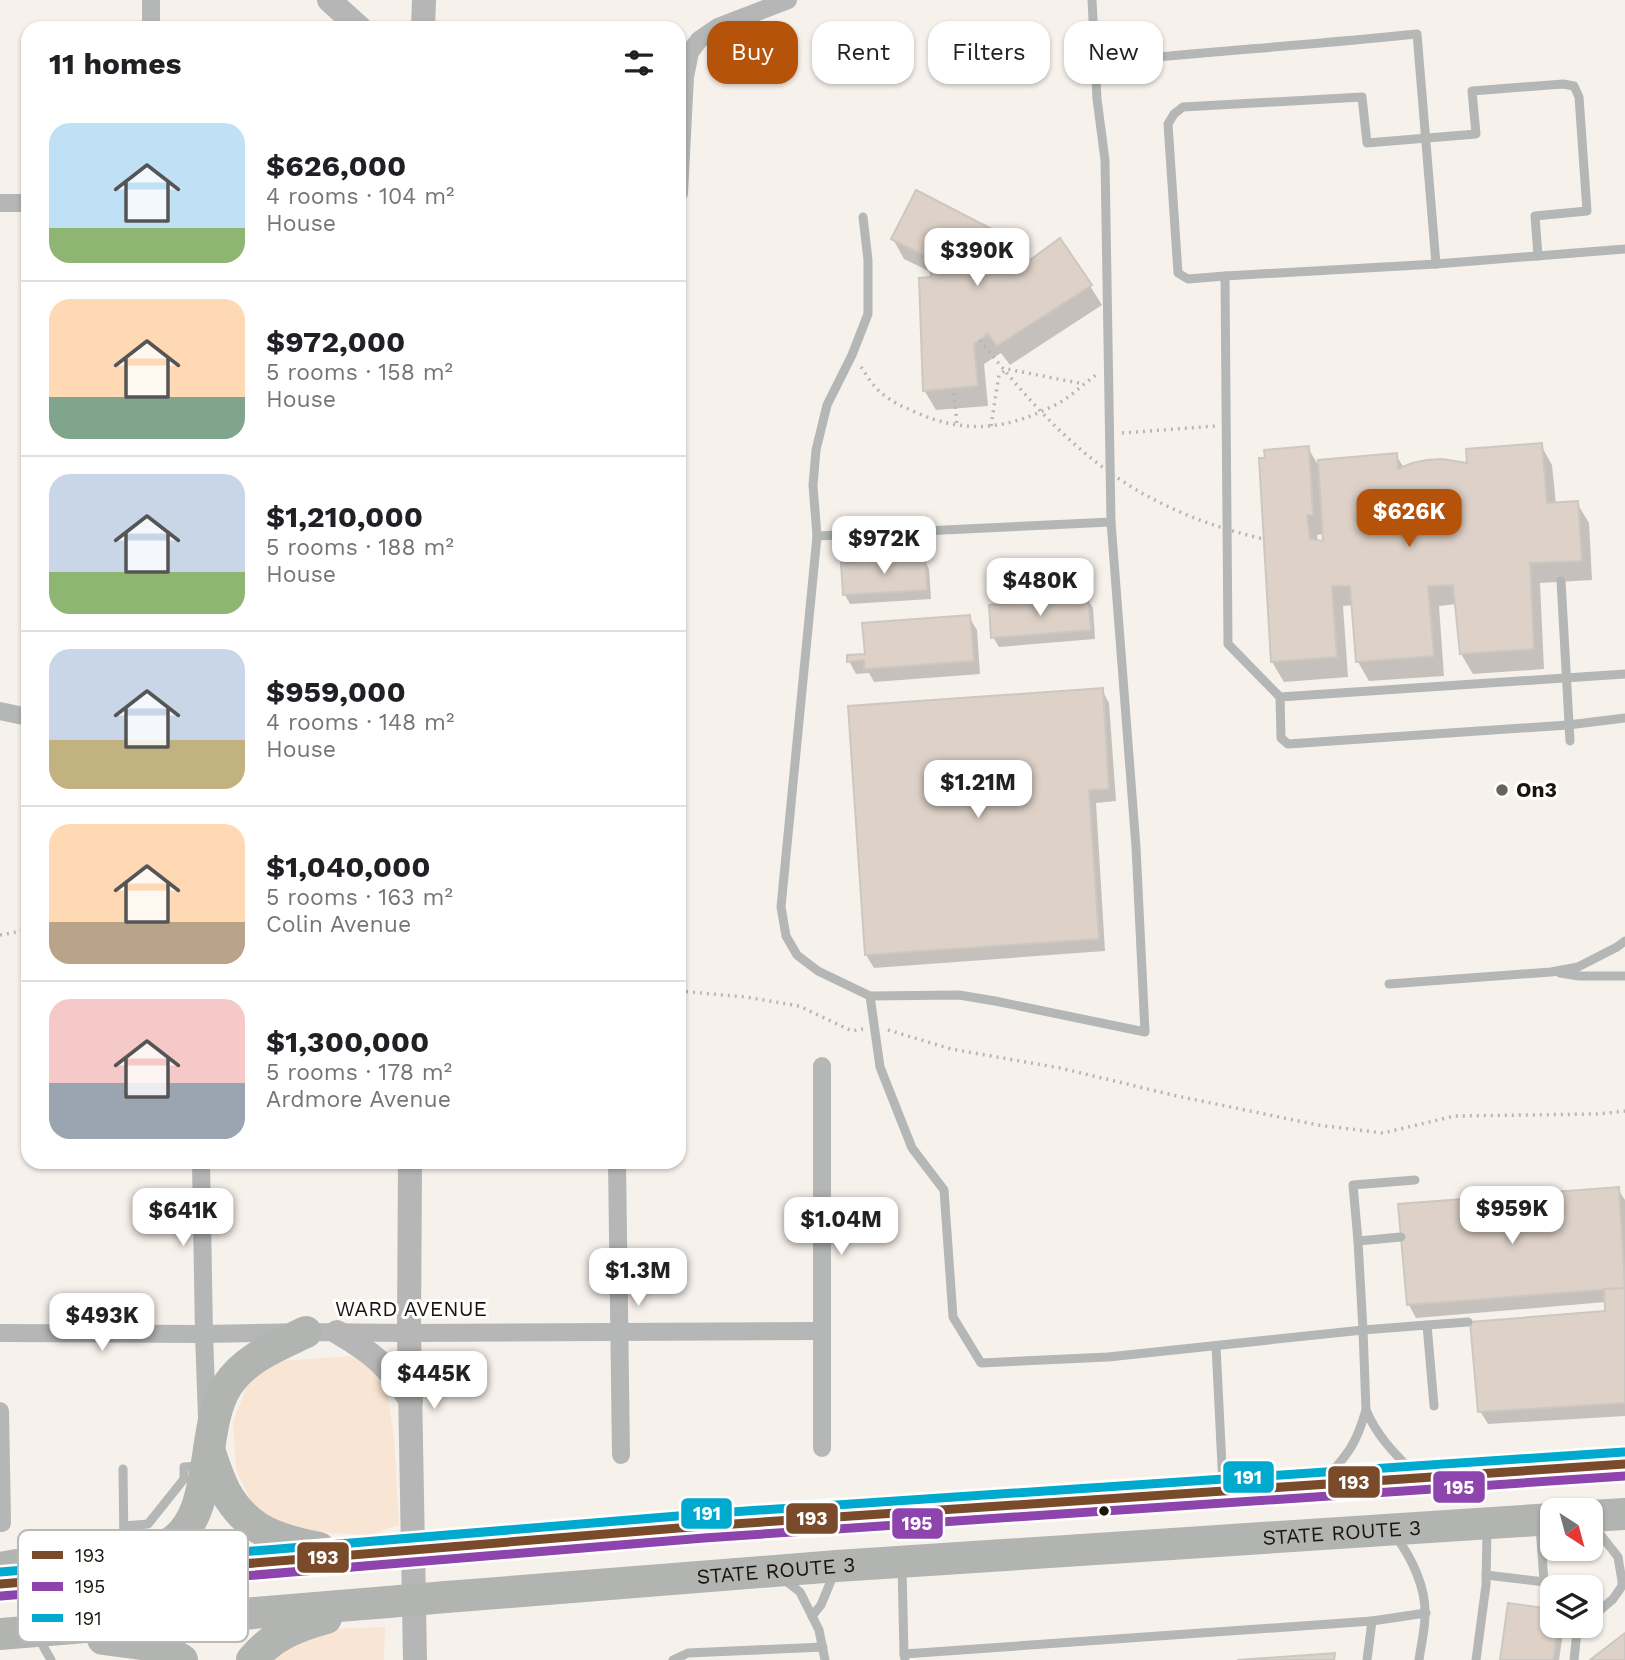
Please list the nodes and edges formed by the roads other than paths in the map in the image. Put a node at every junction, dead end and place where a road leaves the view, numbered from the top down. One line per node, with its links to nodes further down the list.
1 (151, 0): 6 (street)
2 (329, 0): 7 (main road)
3 (424, 0): 8 (main road)
4 (788, 0): 11 (street)
5 (1092, 0): 9 (lane)
6 (150, 21)
7 (352, 21)
8 (423, 21)
9 (1093, 21)
10 (1163, 55): 13 (lane)
11 (686, 72)
12 (1096, 84): 21 (lane)
13 (1426, 138): 18 (lane); 19 (lane); 20 (lane)
14 (0, 203): 15 (street)
15 (21, 203)
16 (863, 217): 22 (lane)
17 (1625, 249): 18 (lane)
18 (1538, 256): 19 (lane)
19 (1436, 264): 20 (lane)
20 (1225, 276): 26 (lane)
21 (1111, 522): 22 (lane); 36 (lane)
22 (817, 536): 36 (lane)
23 (1560, 581): 25 (lane)
24 (1625, 674): 25 (lane)
25 (1566, 678): 26 (lane); 30 (lane)
26 (1280, 697): 30 (lane)
27 (0, 711): 28 (street)
28 (21, 716)
29 (1625, 718): 30 (lane)
30 (1568, 725): 31 (lane)
31 (1570, 741)
32 (1625, 941): 33 (lane)
33 (1552, 972): 34 (lane); 35 (lane)
34 (1625, 976)
35 (1389, 984)
36 (870, 996): 54 (lane)
37 (822, 1066): 47 (street)
38 (201, 1169): 53 (street)
39 (410, 1169): 52 (main road)
40 (617, 1169): 50 (street)
41 (1415, 1180): 43 (lane)
42 (1401, 1237): 43 (lane)
43 (1358, 1241): 46 (lane)
44 (1468, 1322): 45 (lane)
45 (1427, 1325): 46 (lane); 56 (lane)
46 (1363, 1330): 54 (lane); 57 (lane)
47 (822, 1331): 50 (street, WARD AVENUE); 59 (street)
48 (306, 1332): 49 (street, WARD AVENUE); 53 (street, WARD AVENUE); 61 (highway)
49 (337, 1332): 52 (street, WARD AVENUE); 55 (main road)
50 (619, 1332): 52 (street, WARD AVENUE); 60 (street)
51 (0, 1333): 53 (street, WARD AVENUE)
52 (409, 1333): 55 (main road)
53 (204, 1334): 61 (street)
54 (1216, 1346): 66 (lane)
55 (411, 1401): 104 (main road)
56 (1434, 1406)
57 (1366, 1410): 64 (lane); 65 (lane)
58 (0, 1412): 70 (street)
59 (822, 1448)
60 (621, 1455)
61 (207, 1458): 73 (highway); 76 (highway)
62 (1625, 1464): 64 (highway)
63 (123, 1469): 72 (lane)
64 (1418, 1478): 65 (highway)
65 (1320, 1485): 66 (highway)
66 (1223, 1491): 76 (highway, bridge)
67 (1625, 1514): 68 (highway)
68 (1603, 1515)
69 (1540, 1520): 71 (highway, STATE ROUTE 3)
70 (2, 1523)
71 (1487, 1524): 74 (highway, STATE ROUTE 3); 84 (lane)
72 (124, 1530)
73 (185, 1530)
74 (1391, 1530): 78 (highway, STATE ROUTE 3); 90 (lane)
75 (1603, 1538): 85 (lane)
76 (387, 1552): 79 (highway)
77 (1545, 1561): 84 (lane)
78 (901, 1562): 81 (highway, STATE ROUTE 3); 100 (lane)
79 (248, 1563)
80 (18, 1564): 82 (highway)
81 (837, 1566): 83 (highway, STATE ROUTE 3); 92 (lane)
82 (0, 1568)
83 (772, 1571): 88 (highway, STATE ROUTE 3, bridge); 92 (lane)
84 (1486, 1575): 109 (lane)
85 (1624, 1581): 89 (lane)
86 (18, 1583): 87 (highway)
87 (0, 1584)
88 (388, 1602): 91 (highway, STATE ROUTE 3); 103 (highway)
89 (1603, 1608)
90 (1426, 1613): 93 (lane); 108 (lane)
91 (248, 1614)
92 (812, 1616): 99 (lane)
93 (1372, 1621): 100 (lane); 107 (lane)
94 (18, 1632): 95 (highway, STATE ROUTE 3)
95 (0, 1634)
96 (1576, 1638): 110 (lane)
97 (41, 1642): 101 (lane)
98 (125, 1642): 102 (highway)
99 (822, 1647): 105 (lane); 106 (lane)
100 (904, 1657)
101 (51, 1660)
102 (182, 1660)
103 (252, 1660)
104 (415, 1660)
105 (673, 1660)
106 (825, 1660)
107 (1367, 1660)
108 (1419, 1660)
109 (1476, 1660)
110 (1574, 1660)

